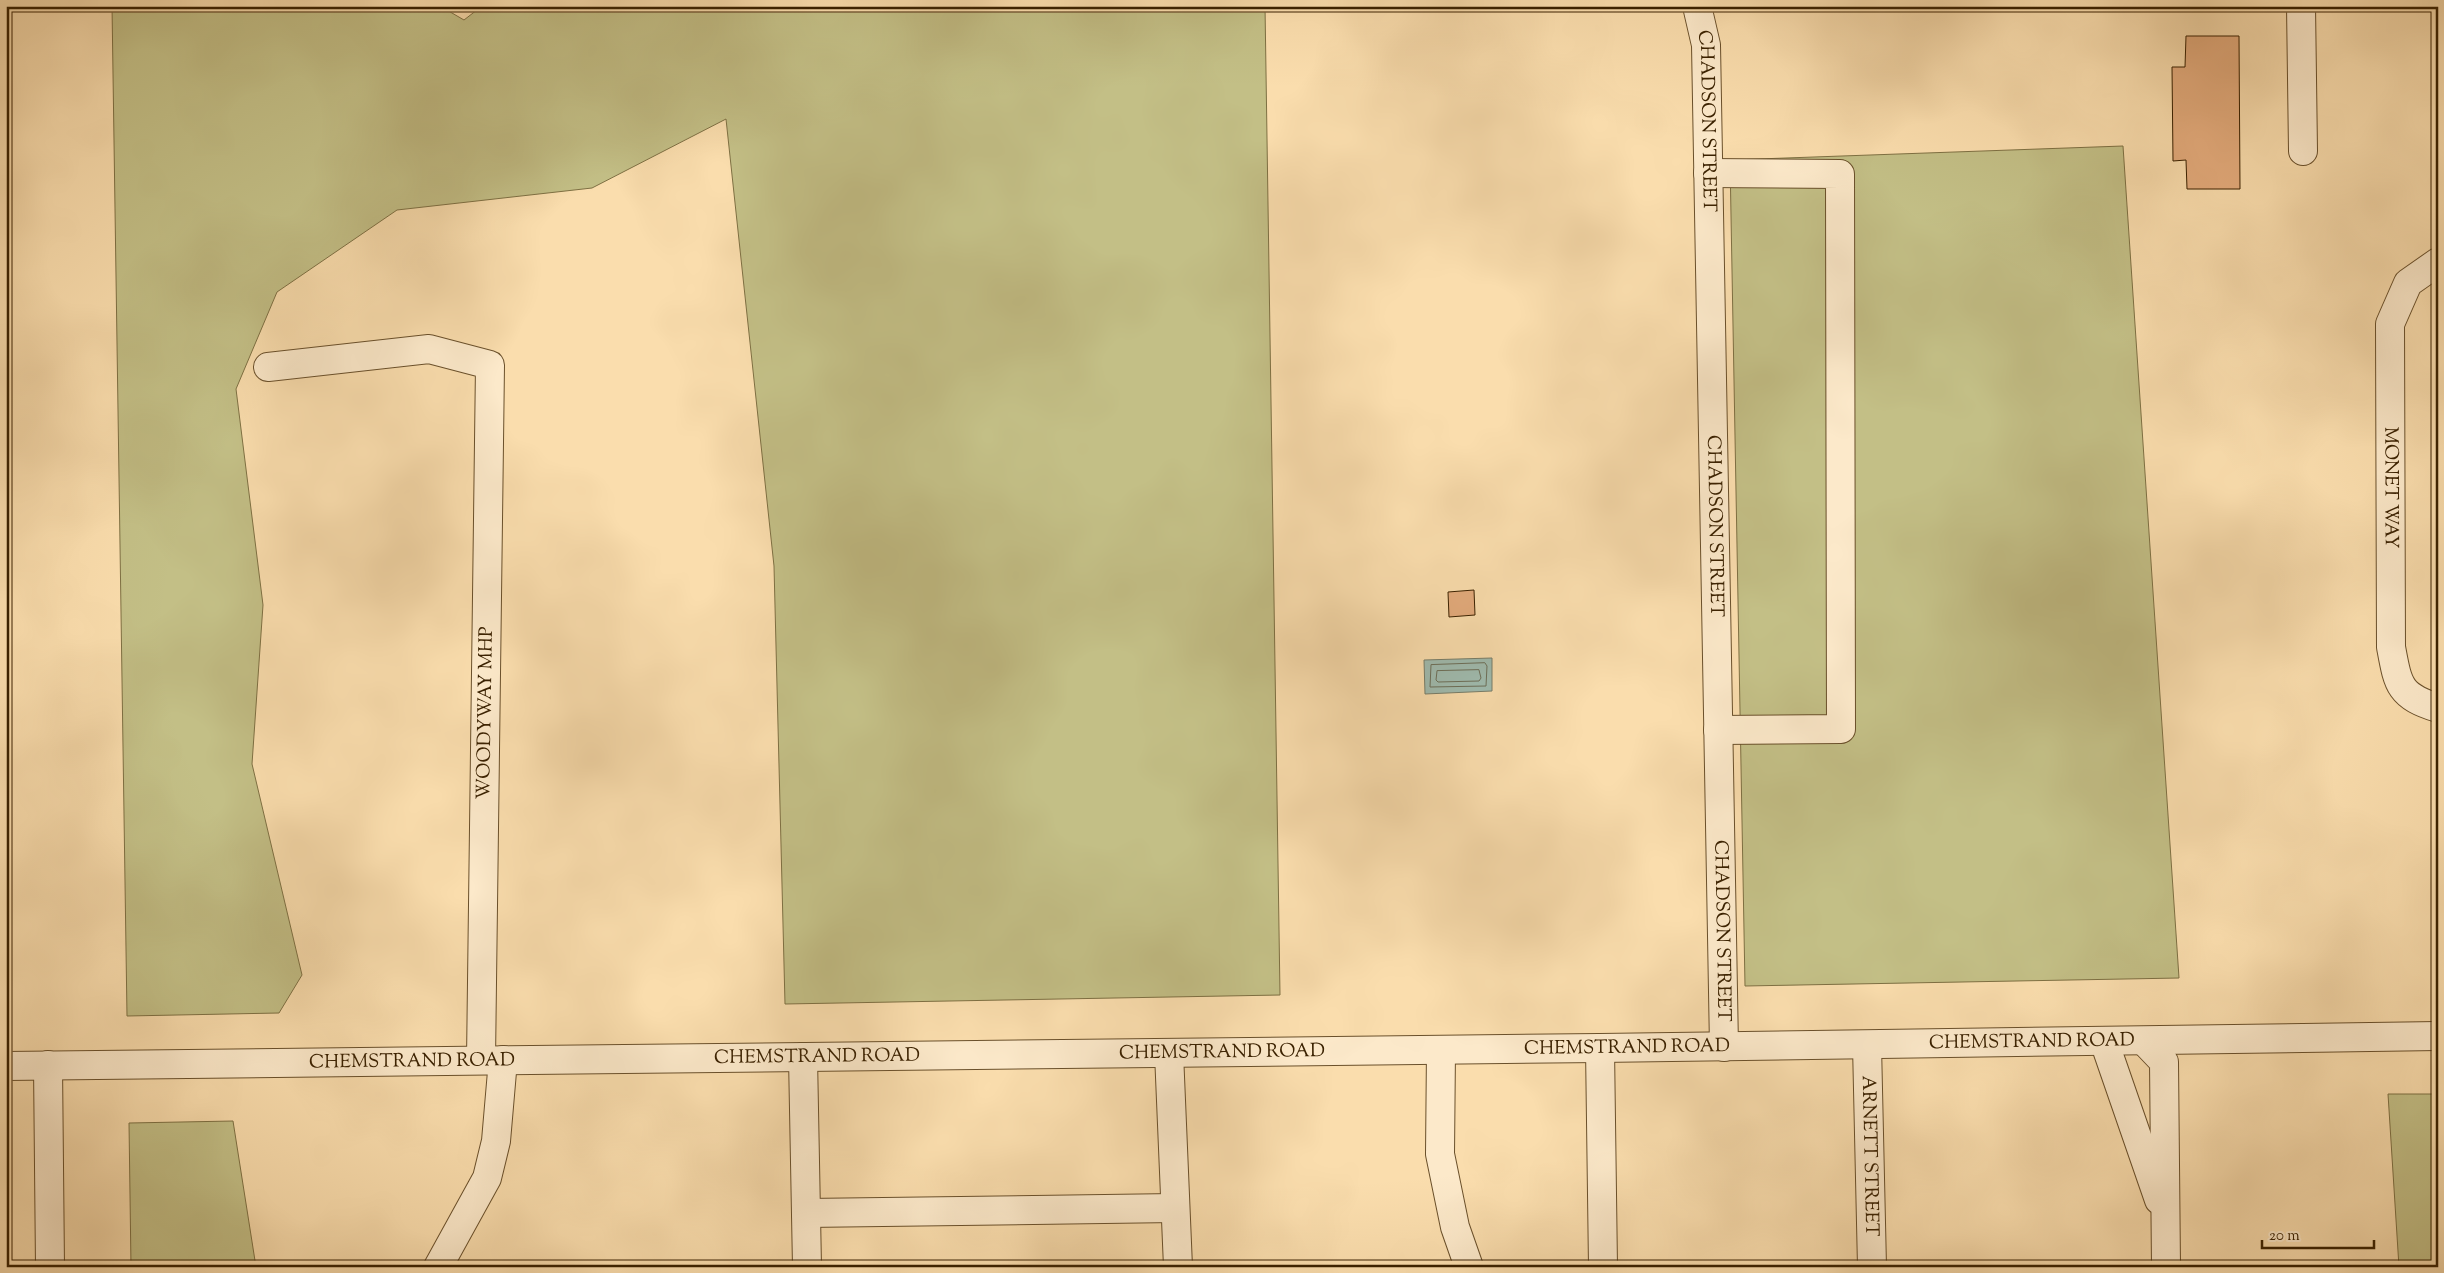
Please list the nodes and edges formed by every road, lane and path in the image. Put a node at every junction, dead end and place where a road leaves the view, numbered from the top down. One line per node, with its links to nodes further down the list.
1 (1698, 6): 4 (street, CHADSON STREET)
2 (2301, 6): 3 (street)
3 (2303, 151)
4 (1708, 173): 8 (street, CHADSON STREET); 8 (street)
5 (2438, 262): 7 (street, MONET WAY)
6 (268, 367): 18 (street, WOODYWAY MHP)
7 (2438, 708)
8 (1718, 730): 13 (street, CHADSON STREET)
9 (2438, 1036): 11 (street, CHEMSTRAND ROAD)
10 (2104, 1041): 11 (street, CHEMSTRAND ROAD); 12 (street, CHEMSTRAND ROAD); 23 (street)
11 (2144, 1041): 23 (street)
12 (1867, 1045): 13 (street, CHEMSTRAND ROAD); 30 (street, ARNETT STREET)
13 (1724, 1047): 14 (street, CHEMSTRAND ROAD)
14 (1600, 1048): 15 (street, CHEMSTRAND ROAD); 29 (street)
15 (1441, 1050): 16 (street, CHEMSTRAND ROAD); 28 (street)
16 (1169, 1052): 17 (street, CHEMSTRAND ROAD); 21 (street)
17 (803, 1057): 18 (street, CHEMSTRAND ROAD); 22 (street)
18 (492, 1060): 19 (street, CHEMSTRAND ROAD); 25 (street, WOODYWAY MHP)
19 (48, 1065): 20 (street, CHEMSTRAND ROAD); 24 (street)
20 (6, 1066)
21 (1175, 1208): 22 (street); 27 (street)
22 (806, 1213): 26 (street)
23 (2166, 1222): 31 (street)
24 (50, 1267)
25 (438, 1267)
26 (807, 1267)
27 (1178, 1267)
28 (1469, 1267)
29 (1603, 1267)
30 (1872, 1267)
31 (2166, 1267)

